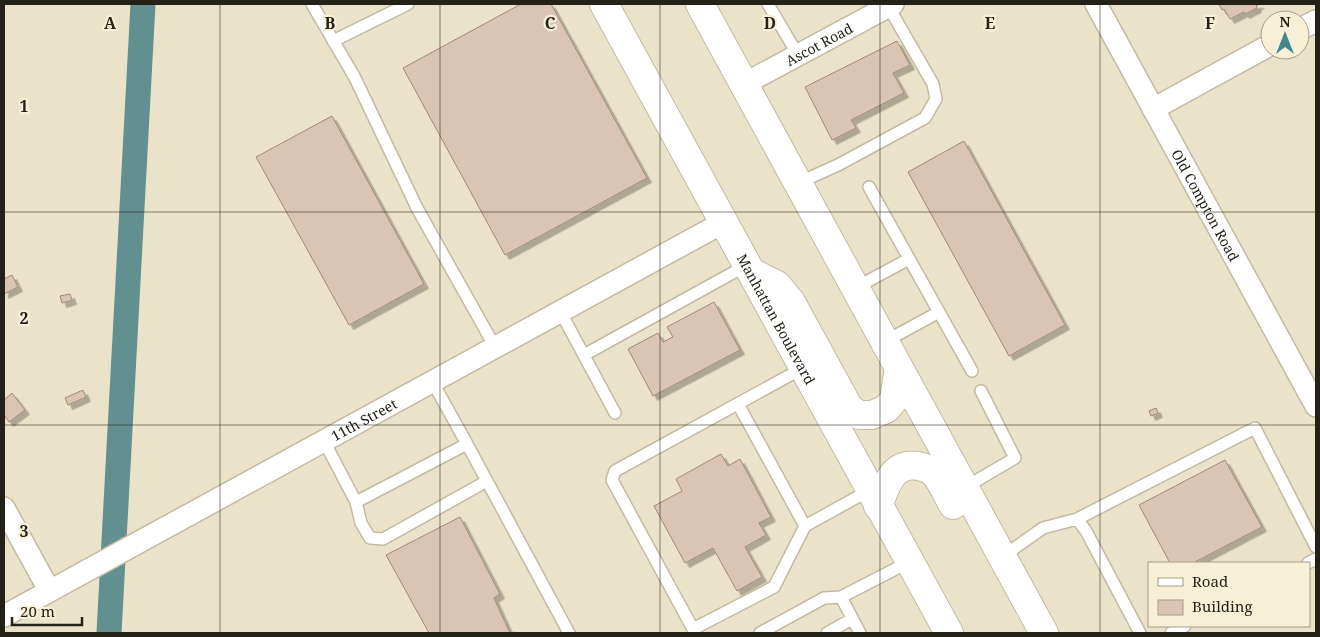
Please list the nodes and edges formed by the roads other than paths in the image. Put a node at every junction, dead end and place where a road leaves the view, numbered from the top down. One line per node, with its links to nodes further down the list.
1 (312, 4): 8 (lane)
2 (408, 4): 8 (lane)
3 (604, 4): 15 (street, Manhattan Boulevard)
4 (700, 4): 11 (street)
5 (768, 4): 10 (lane)
6 (1096, 4): 12 (street, Old Compton Road)
7 (890, 5): 10 (street, Ascot Road); 13 (lane)
8 (333, 41): 22 (lane)
9 (1260, 51): 12 (street)
10 (798, 55): 11 (street, Ascot Road)
11 (744, 84): 13 (street)
12 (1153, 109): 29 (street, Old Compton Road)
13 (798, 183): 18 (street)
14 (869, 188): 16 (lane)
15 (724, 222): 17 (street, Manhattan Boulevard); 19 (street, 11th Street)
16 (909, 258): 18 (lane); 20 (lane)
17 (749, 268): 23 (lane); 24 (street, Manhattan Boulevard); 25 (street)
18 (855, 288): 21 (street)
19 (560, 312): 22 (street, 11th Street); 23 (lane)
20 (939, 312): 21 (lane); 26 (lane)
21 (884, 342): 25 (street)
22 (495, 347): 27 (street, 11th Street)
23 (584, 355): 31 (lane)
24 (803, 368): 30 (lane); 36 (street, Manhattan Boulevard)
25 (898, 368): 35 (street)
26 (972, 371)
27 (432, 381): 32 (street, 11th Street); 33 (lane)
28 (981, 391): 35 (lane)
29 (1314, 395)
30 (738, 404): 40 (lane); 40 (lane)
31 (615, 413)
32 (324, 440): 37 (lane); 44 (street, 11th Street)
33 (467, 444): 34 (lane); 37 (lane)
34 (487, 482): 37 (lane); 50 (lane)
35 (964, 488): 42 (street)
36 (874, 498): 40 (lane); 43 (street, Manhattan Boulevard); 48 (street)
37 (356, 502)
38 (4, 508): 44 (street)
39 (1077, 519): 41 (lane); 42 (lane); 55 (lane)
40 (805, 526)
41 (1316, 547)
42 (1002, 557): 48 (street)
43 (909, 562): 45 (lane); 54 (street, Manhattan Boulevard)
44 (56, 587): 46 (street, 11th Street)
45 (841, 597): 47 (lane); 51 (lane)
46 (4, 616)
47 (852, 619): 52 (lane); 53 (lane)
48 (1038, 623)
49 (1184, 627): 56 (lane)
50 (569, 633)
51 (760, 633)
52 (827, 633)
53 (860, 633)
54 (949, 633)
55 (1140, 633)
56 (1171, 633)

